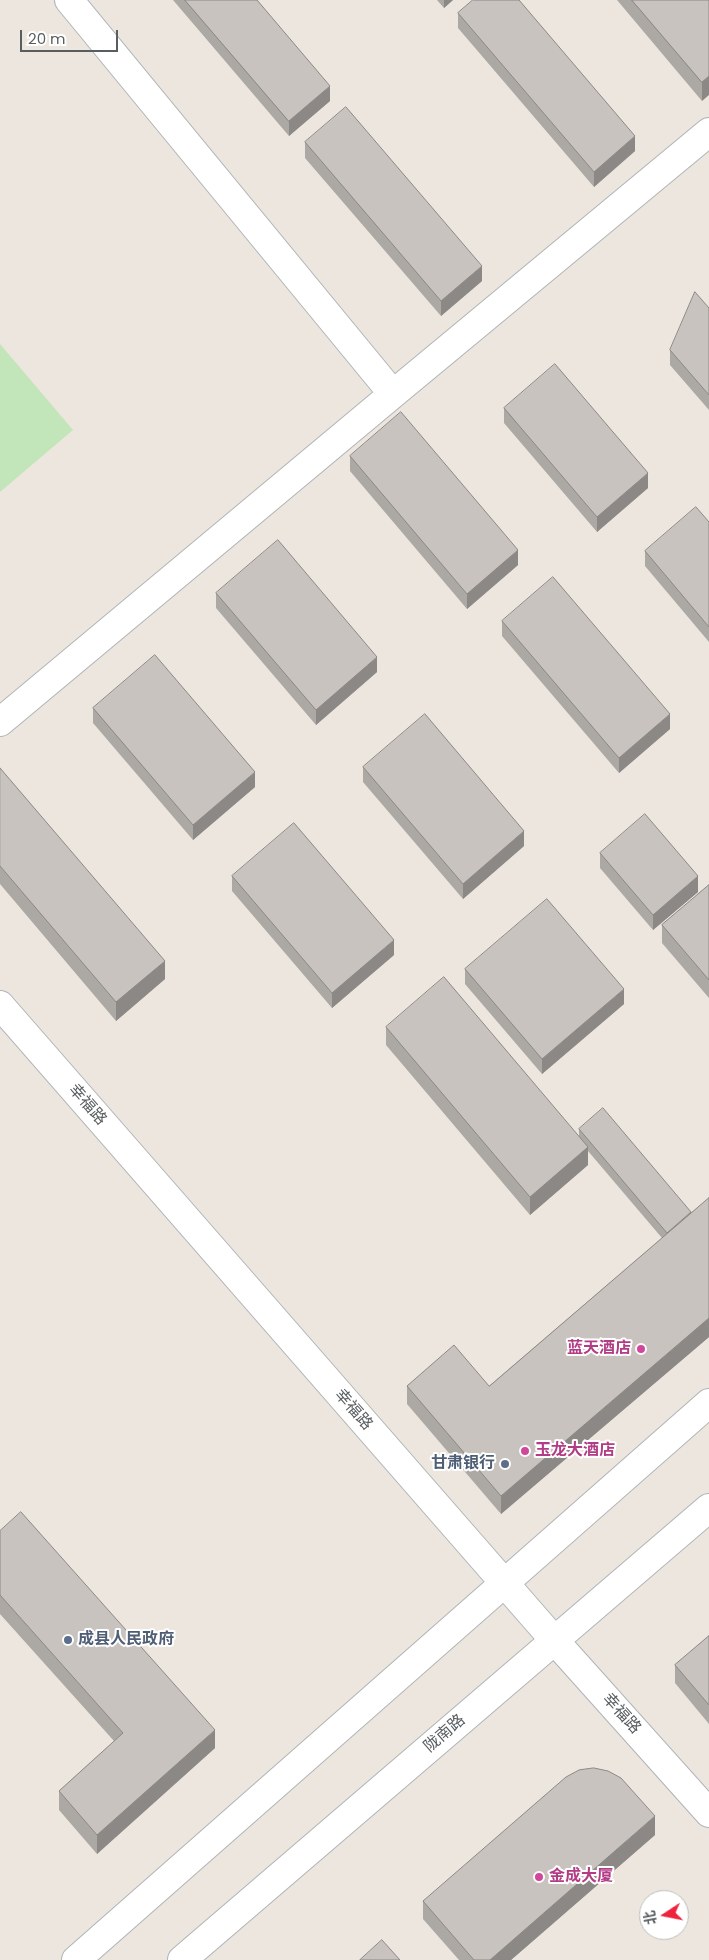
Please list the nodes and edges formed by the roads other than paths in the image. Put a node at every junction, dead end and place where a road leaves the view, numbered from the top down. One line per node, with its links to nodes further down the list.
1 (69, 0): 3 (street)
2 (709, 132): 3 (street)
3 (393, 394): 4 (street)
4 (0, 722)
5 (0, 1005): 8 (street, 幸福路)
6 (709, 1403): 8 (street)
7 (709, 1508): 9 (street, 陇南路)
8 (504, 1582): 9 (street, 幸福路); 11 (street)
9 (555, 1640): 10 (street, 幸福路); 12 (street, 陇南路)
10 (709, 1813)
11 (76, 1960)
12 (182, 1960)

